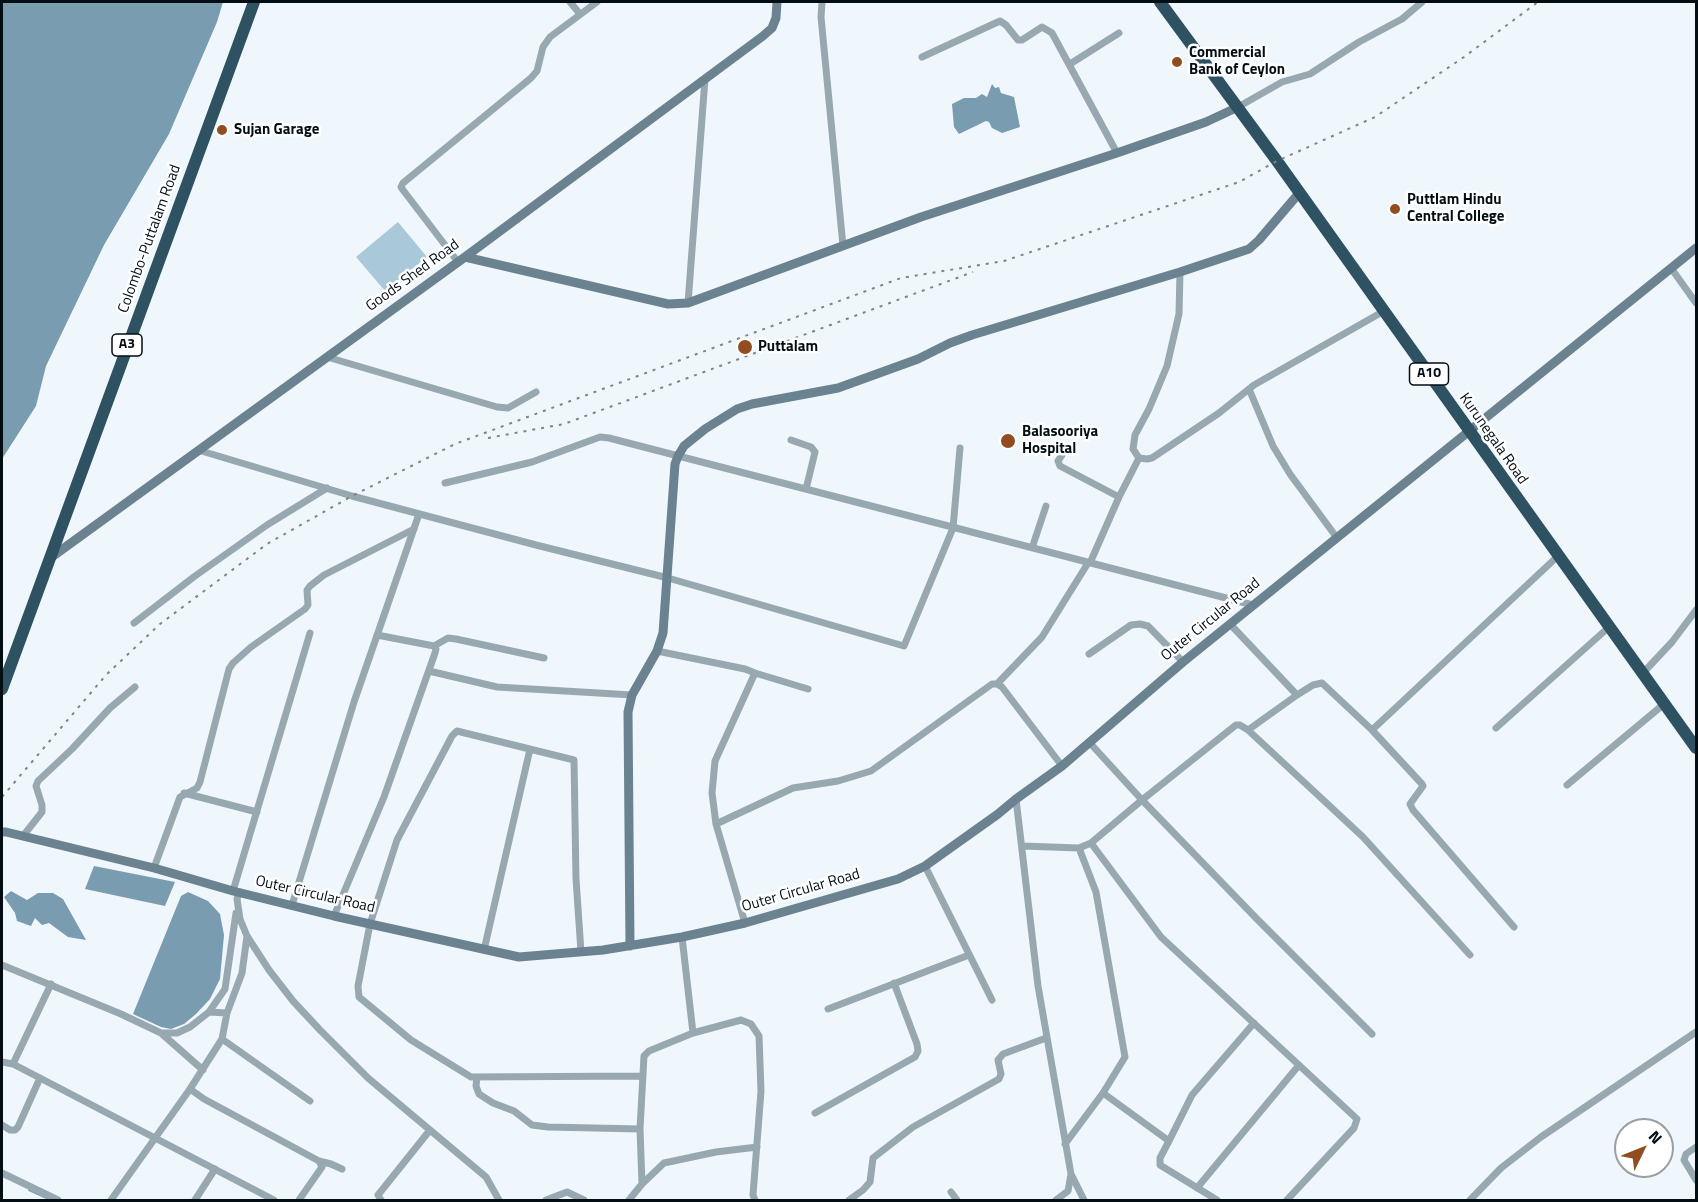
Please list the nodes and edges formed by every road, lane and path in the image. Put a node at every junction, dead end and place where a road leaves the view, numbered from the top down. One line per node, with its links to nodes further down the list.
1 (254, 2): 45 (highway, Colombo-Puttalam Road / A3)
2 (570, 2): 8 (street)
3 (597, 2): 8 (street)
4 (777, 2): 12 (street, Goods Shed Road)
5 (822, 2): 16 (street)
6 (1160, 2): 13 (highway, Kurunegala Road / A10)
7 (1422, 2): 13 (street)
8 (580, 14): 18 (street)
9 (1119, 33): 11 (street)
10 (922, 57): 11 (street)
11 (1070, 64): 14 (street)
12 (705, 79): 18 (street, Goods Shed Road); 21 (street)
13 (1238, 107): 14 (street); 15 (highway, Kurunegala Road / A10)
14 (1117, 153): 16 (street)
15 (1299, 192): 20 (street); 23 (highway, Kurunegala Road / A10)
16 (843, 246): 21 (street)
17 (1696, 248): 19 (street, Outer Circular Road)
18 (461, 259): 21 (street); 24 (street, Goods Shed Road)
19 (1671, 268): 22 (street); 27 (street, Outer Circular Road)
20 (1180, 272): 32 (street); 33 (street)
21 (688, 303)
22 (1696, 303)
23 (1384, 311): 25 (street); 27 (highway, Kurunegala Road / A10)
24 (327, 357): 26 (street); 30 (street, Goods Shed Road)
25 (1249, 389): 33 (street); 42 (street)
26 (536, 392)
27 (1470, 432): 42 (street, Outer Circular Road); 44 (highway, Kurunegala Road / A10)
28 (791, 440): 36 (street)
29 (960, 448): 40 (street)
30 (198, 450): 35 (street); 45 (street, Goods Shed Road)
31 (1062, 455): 37 (street)
32 (678, 456): 34 (street); 36 (street); 47 (street)
33 (1139, 458): 37 (street)
34 (445, 483)
35 (327, 488): 39 (street); 50 (street)
36 (807, 489): 40 (street)
37 (1119, 497): 46 (street)
38 (1046, 506): 43 (street)
39 (419, 514): 41 (street); 47 (street)
40 (953, 528): 43 (street); 47 (street)
41 (414, 529): 54 (street); 78 (street)
42 (1337, 538): 48 (street, Outer Circular Road)
43 (1032, 548): 46 (street)
44 (1558, 556): 52 (highway, Kurunegala Road / A10); 72 (street)
45 (47, 560): 65 (highway, Colombo-Puttalam Road / A3)
46 (1089, 563): 48 (street); 63 (street)
47 (668, 578): 56 (street)
48 (1253, 605): 51 (street, Outer Circular Road)
49 (1696, 609): 62 (street)
50 (134, 623)
51 (1230, 624): 59 (street, Outer Circular Road); 68 (street)
52 (1609, 627): 62 (highway, Kurunegala Road / A10); 70 (street)
53 (310, 633): 81 (street)
54 (377, 635): 55 (street); 91 (street)
55 (434, 646): 58 (street); 60 (street)
56 (657, 651): 61 (street); 67 (street)
57 (1089, 654): 59 (street)
58 (544, 658)
59 (1183, 662): 73 (street, Outer Circular Road)
60 (429, 671): 67 (street); 92 (street)
61 (755, 673): 66 (street); 82 (street)
62 (1642, 675): 69 (highway, Kurunegala Road / A10)
63 (997, 684): 76 (street); 82 (street)
64 (135, 687): 84 (street)
65 (2, 689)
66 (808, 689)
67 (632, 695): 98 (street)
68 (1297, 695): 71 (street); 72 (street)
69 (1664, 704): 74 (highway, Kurunegala Road / A10); 77 (street)
70 (1496, 728)
71 (1248, 730): 80 (street); 102 (street)
72 (1372, 730): 95 (street)
73 (1089, 742): 76 (street, Outer Circular Road); 80 (street)
74 (1696, 748)
75 (530, 749): 94 (street); 99 (street); 100 (street)
76 (1062, 766): 79 (street, Outer Circular Road)
77 (1567, 785)
78 (184, 793): 81 (street); 89 (street)
79 (1016, 799): 86 (street); 88 (street, Outer Circular Road)
80 (1142, 800): 85 (street); 114 (street)
81 (257, 812): 90 (street)
82 (716, 824): 93 (street)
83 (2, 832): 84 (street, Outer Circular Road)
84 (23, 836): 89 (street, Outer Circular Road)
85 (1091, 843): 87 (street); 110 (street)
86 (1022, 846): 87 (street); 115 (street)
87 (1079, 848): 125 (street)
88 (925, 866): 93 (street, Outer Circular Road); 101 (street)
89 (154, 868): 90 (street, Outer Circular Road)
90 (236, 894): 91 (street, Outer Circular Road); 96 (street); 108 (street)
91 (292, 905): 92 (street, Outer Circular Road)
92 (334, 916): 94 (street, Outer Circular Road)
93 (745, 923): 97 (street, Outer Circular Road)
94 (369, 924): 99 (street, Outer Circular Road); 122 (street)
95 (1514, 927)
96 (247, 936): 109 (street); 130 (street)
97 (682, 937): 98 (street, Outer Circular Road); 113 (street)
98 (630, 946): 100 (street, Outer Circular Road)
99 (484, 950): 100 (street, Outer Circular Road)
100 (581, 952)
101 (969, 955): 104 (street); 106 (street)
102 (1470, 955)
103 (2, 964): 105 (street)
104 (894, 983): 107 (street); 127 (street)
105 (51, 984): 112 (street); 118 (street)
106 (992, 1000)
107 (828, 1009)
108 (209, 1012): 109 (street); 112 (street)
109 (227, 1013): 116 (street)
110 (1254, 1023): 119 (street); 132 (street)
111 (1696, 1032): 162 (street)
112 (161, 1033): 120 (street)
113 (693, 1033): 121 (street); 134 (street)
114 (1372, 1034)
115 (1046, 1038): 133 (street); 156 (street)
116 (222, 1039): 120 (street); 126 (street)
117 (2, 1062): 118 (street)
118 (13, 1064): 123 (street)
119 (1299, 1065): 143 (street); 161 (street)
120 (202, 1070): 124 (street)
121 (641, 1076): 122 (street); 129 (street)
122 (477, 1077): 129 (street)
123 (40, 1078): 128 (street); 131 (street)
124 (190, 1089): 131 (street); 136 (street)
125 (1104, 1093): 132 (street); 133 (street)
126 (310, 1101)
127 (815, 1113)
128 (2, 1125)
129 (640, 1129): 142 (street)
130 (430, 1130): 150 (street); 151 (street)
131 (157, 1138): 137 (street); 146 (street)
132 (1169, 1141): 143 (street)
133 (1065, 1144): 140 (street)
134 (758, 1147): 142 (street); 155 (street)
135 (1696, 1147): 141 (street)
136 (319, 1161): 138 (street); 149 (street)
137 (215, 1169): 147 (street); 148 (street)
138 (342, 1169)
139 (2, 1173): 145 (street)
140 (1071, 1173): 158 (street); 159 (street)
141 (1696, 1180)
142 (642, 1184): 154 (street)
143 (1197, 1188): 160 (street)
144 (951, 1192): 157 (street)
145 (58, 1200)
146 (111, 1200)
147 (195, 1200)
148 (274, 1200)
149 (299, 1200)
150 (381, 1200)
151 (499, 1200)
152 (546, 1200): 153 (street)
153 (584, 1200)
154 (629, 1200)
155 (755, 1200)
156 (849, 1200)
157 (957, 1200)
158 (1056, 1200)
159 (1084, 1200)
160 (1217, 1200)
161 (1287, 1200)
162 (1470, 1200)

